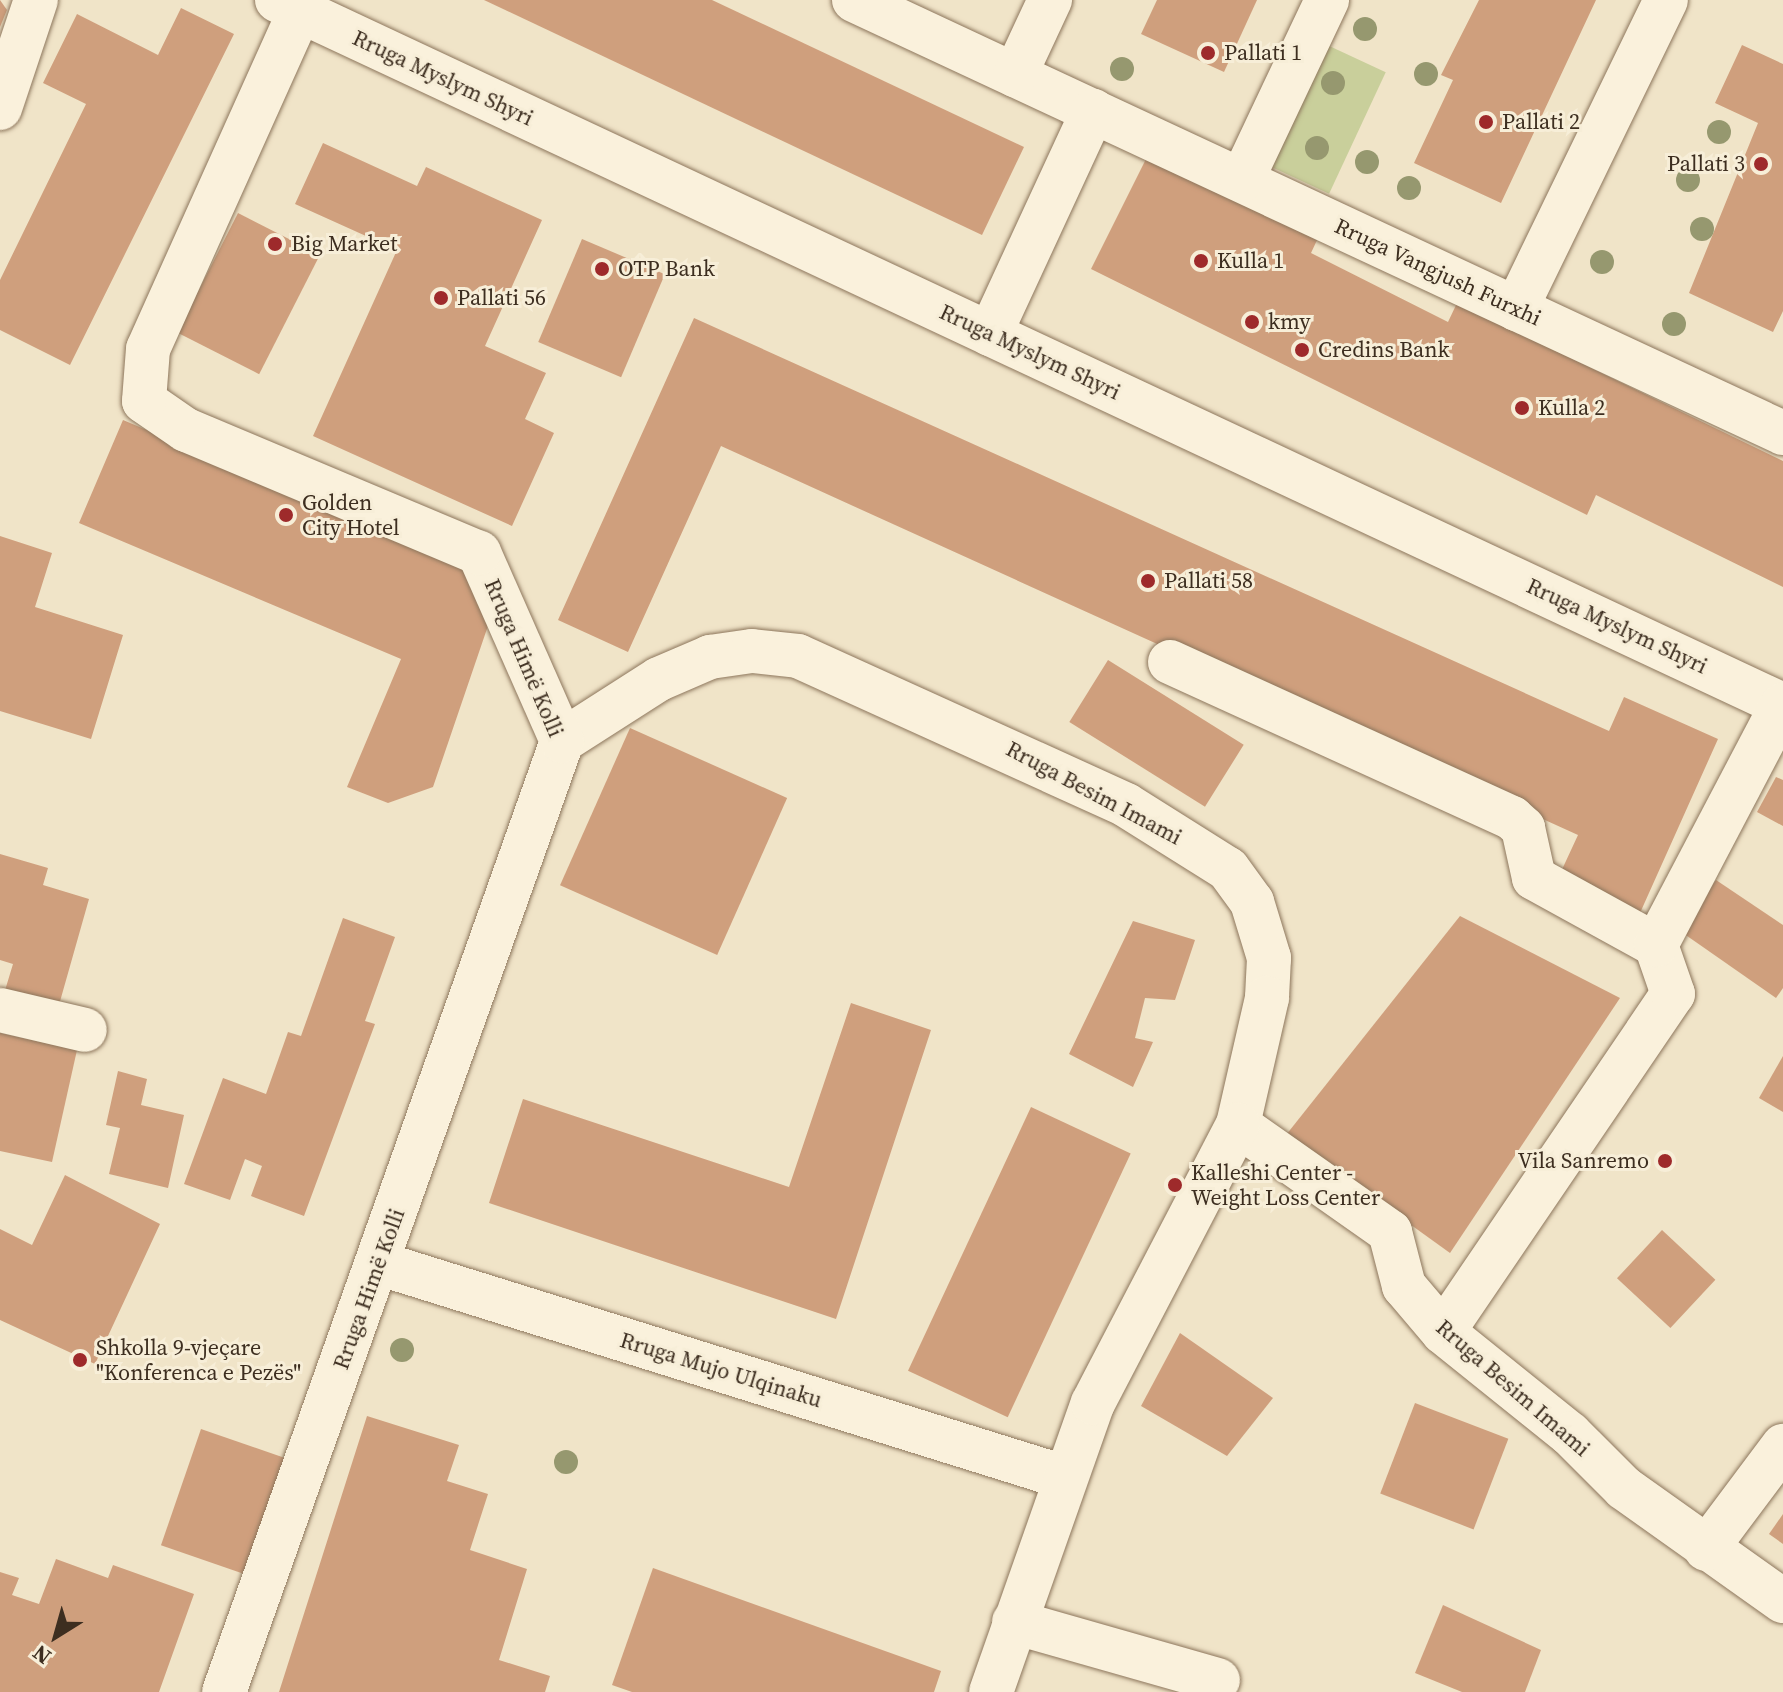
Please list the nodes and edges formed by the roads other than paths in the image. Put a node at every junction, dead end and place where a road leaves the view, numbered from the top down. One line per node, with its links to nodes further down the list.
1 (36, 0): 8 (street)
2 (854, 0): 7 (street, Rruga Vangjush Furxhi)
3 (1050, 0): 7 (street)
4 (1327, 0): 10 (street)
5 (1666, 0): 11 (street)
6 (289, 6): 12 (street, Rruga Myslym Shyri); 16 (street, Rruga Himë Kolli)
7 (1015, 75): 9 (street, Rruga Vangjush Furxhi)
8 (0, 108)
9 (1093, 111): 10 (street, Rruga Vangjush Furxhi); 12 (street)
10 (1242, 180): 11 (street, Rruga Vangjush Furxhi)
11 (1516, 309): 13 (street, Rruga Vangjush Furxhi)
12 (990, 334): 15 (street, Rruga Myslym Shyri)
13 (1783, 433)
14 (1170, 662): 17 (street)
15 (1783, 705): 17 (street, Rruga Myslym Shyri)
16 (562, 741): 20 (street, Rruga Besim Imami); 21 (street, Rruga Himë Kolli)
17 (1656, 945): 22 (street)
18 (0, 1010): 19 (street)
19 (85, 1030)
20 (1238, 1125): 22 (street, Rruga Besim Imami); 24 (street)
21 (378, 1263): 24 (street, Rruga Mujo Ulqinaku); 29 (street, Rruga Himë Kolli)
22 (1443, 1332): 25 (street, Rruga Besim Imami)
23 (1783, 1446): 25 (street)
24 (1064, 1477): 27 (street)
25 (1706, 1549): 26 (street, Rruga Besim Imami)
26 (1783, 1601)
27 (1014, 1622): 28 (street); 30 (street)
28 (1218, 1680)
29 (224, 1692)
30 (991, 1692)

